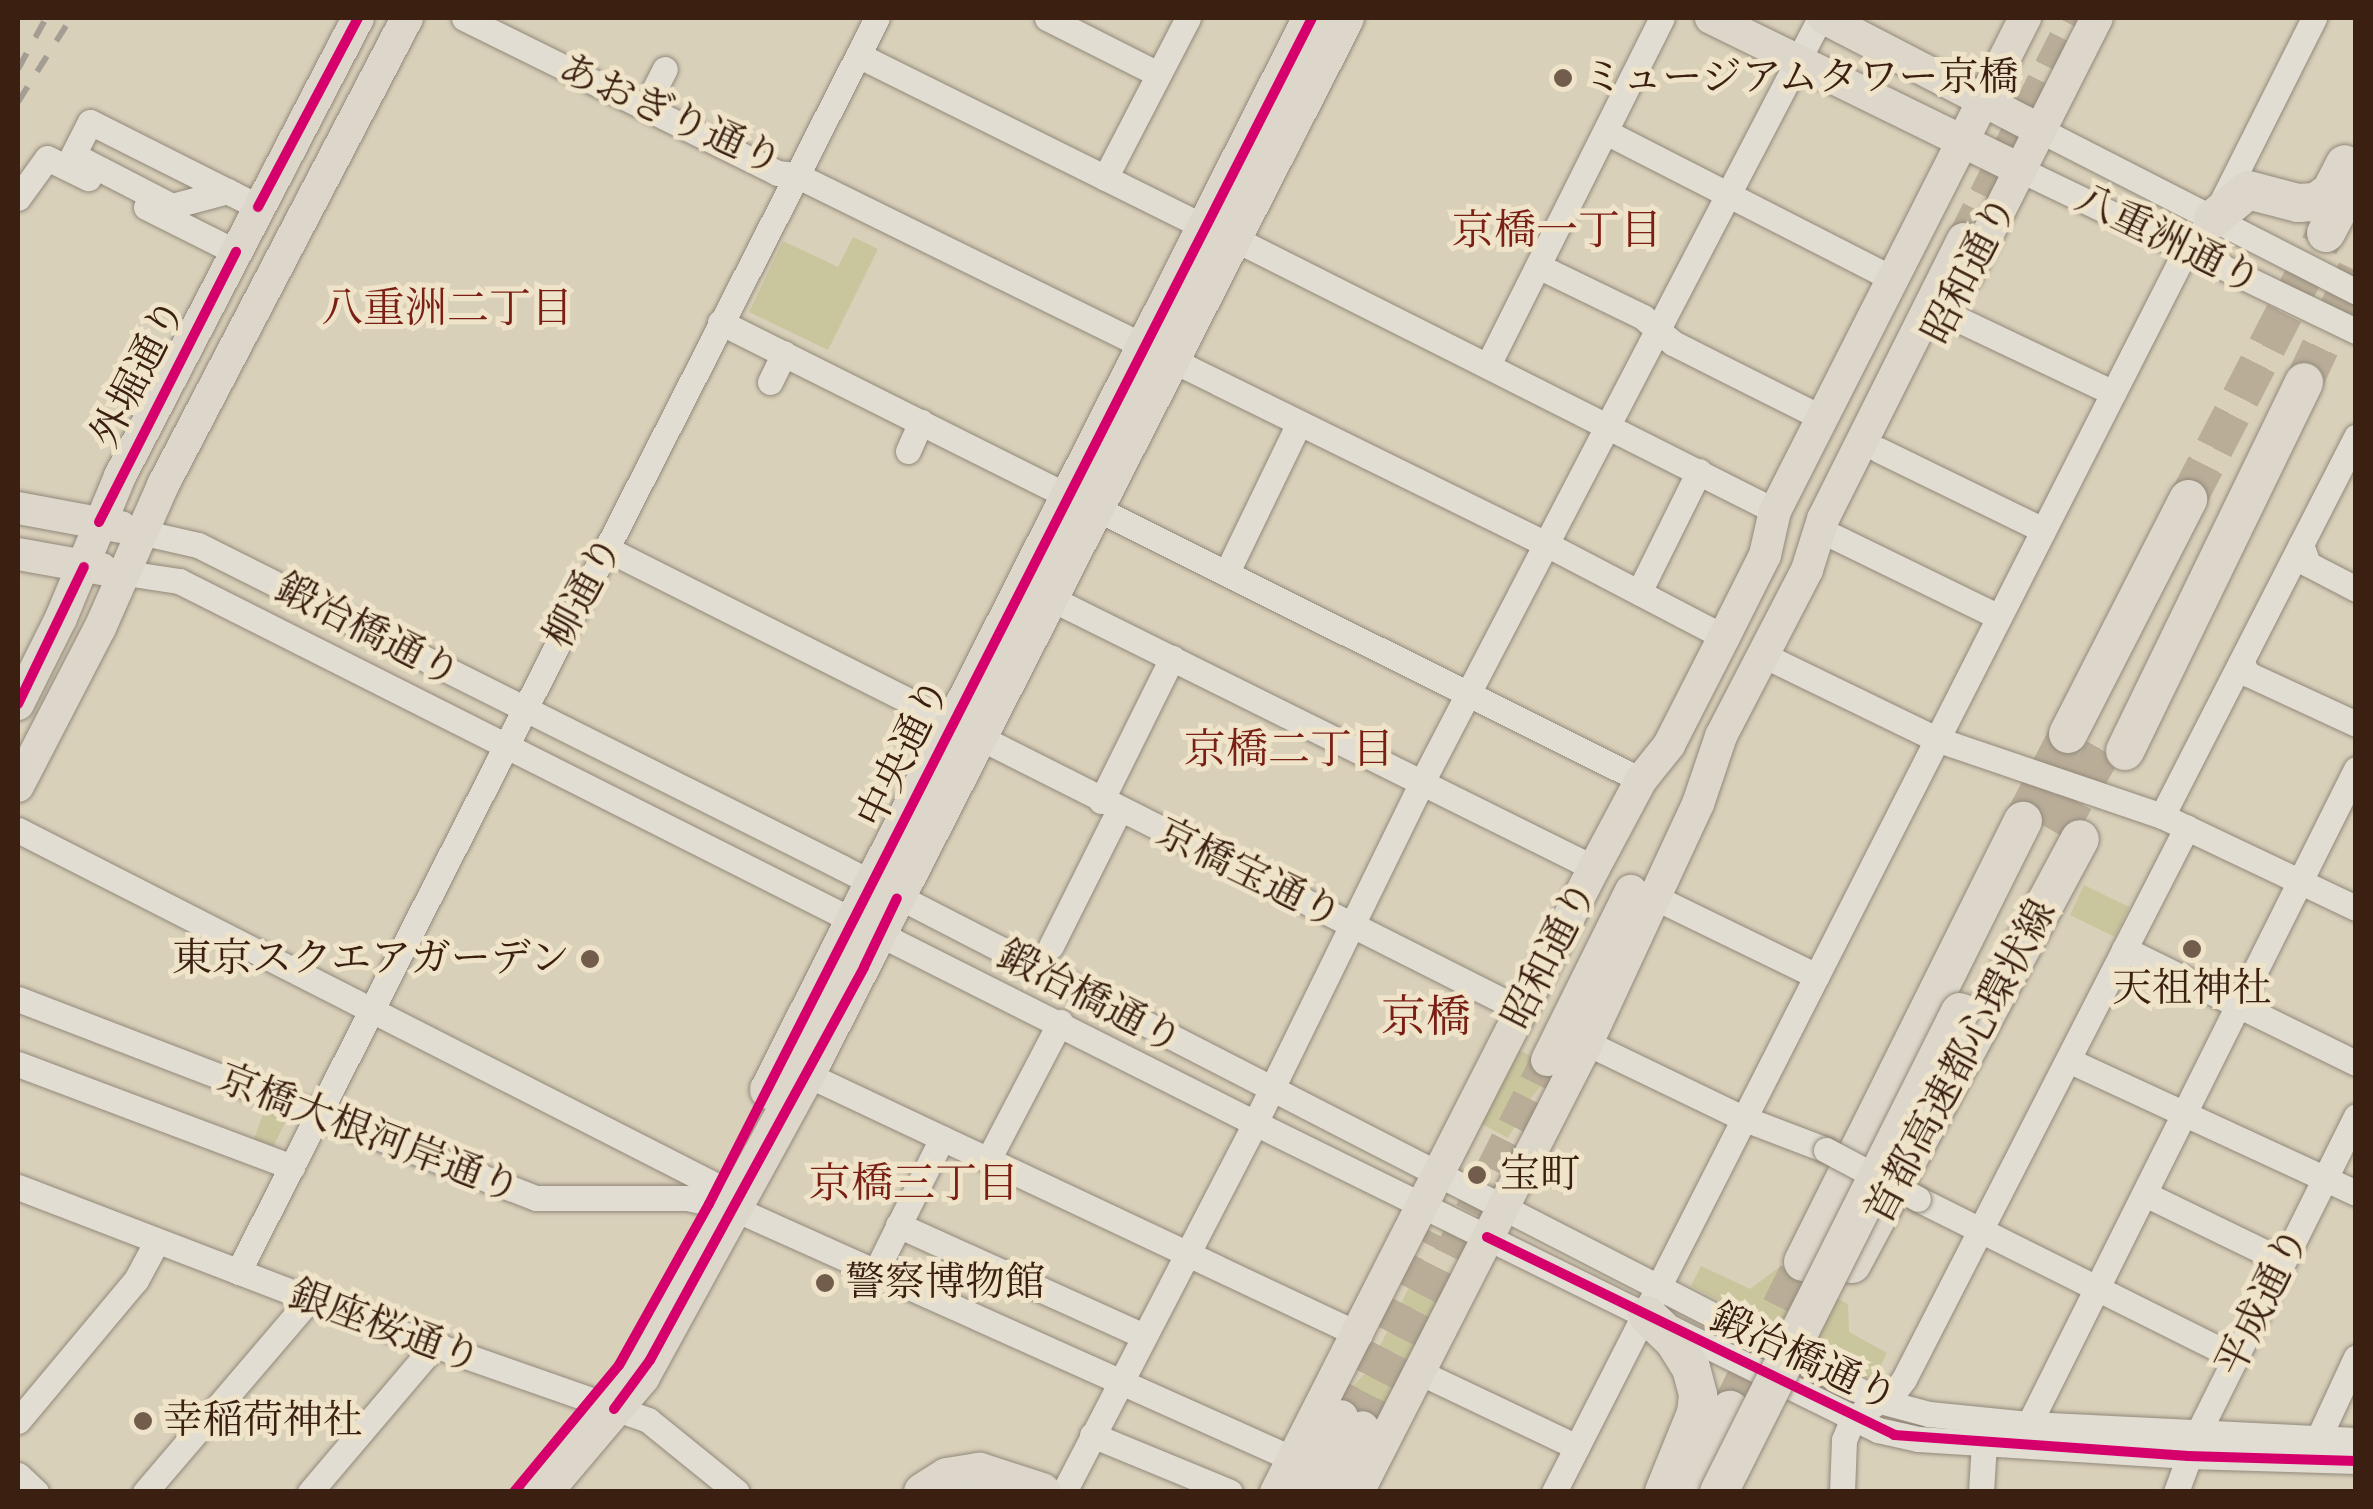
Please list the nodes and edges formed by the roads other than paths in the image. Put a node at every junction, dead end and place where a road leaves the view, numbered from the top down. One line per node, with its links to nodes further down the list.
1 (358, 18): 34 (main road, 外堀通り)
2 (406, 18): 68 (main road, 外堀通り)
3 (464, 18): 29 (street, あおぎり通り)
4 (498, 18): 21 (street, あおぎり通り)
5 (877, 18): 17 (street, 柳通り)
6 (1047, 18): 16 (street)
7 (1188, 18): 20 (street)
8 (1312, 18): 36 (highway, 中央通り)
9 (1344, 18): 36 (highway, 中央通り)
10 (1662, 18): 24 (street)
11 (1711, 18): 18 (main road, 八重洲通り)
12 (1822, 18): 18 (street); 22 (main road, 八重洲通り)
13 (2025, 18): 22 (main road, 昭和通り)
14 (2097, 18): 23 (main road, 昭和通り)
15 (2302, 23): 35 (street)
16 (1084, 26): 20 (street)
17 (858, 55): 29 (street, 柳通り); 30 (street)
18 (1796, 60): 25 (main road, 八重洲通り); 32 (street)
19 (665, 69): 21 (street)
20 (1158, 74): 30 (street)
21 (652, 94): 29 (street, あおぎり通り)
22 (1982, 97): 23 (main road, 八重洲通り); 25 (main road, 昭和通り)
23 (2040, 130): 27 (main road, 昭和通り); 35 (street, 八重洲通り)
24 (1606, 132): 32 (street); 40 (street)
25 (1961, 139): 27 (main road, 八重洲通り); 41 (main road, 昭和通り)
26 (101, 152): 31 (street)
27 (2022, 170): 38 (street, 八重洲通り); 43 (main road, 昭和通り)
28 (2350, 170): 35 (highway); 37 (highway)
29 (796, 175): 44 (street, 柳通り); 48 (street)
30 (1105, 178): 36 (street)
31 (210, 188): 31 (street); 34 (street)
32 (1729, 196): 41 (street); 45 (street)
33 (18, 198): 39 (street)
34 (258, 207): 39 (main road, 外堀通り)
35 (2214, 219): 38 (street); 42 (street, 八重洲通り)
36 (1218, 232): 48 (highway, 中央通り); 49 (street)
37 (2326, 233)
38 (2186, 248): 46 (street, 八重洲通り); 52 (street)
39 (236, 252): 66 (main road, 外堀通り)
40 (1538, 266): 45 (street); 49 (street)
41 (1893, 279): 53 (main road, 昭和通り)
42 (2356, 292)
43 (1947, 314): 52 (street); 58 (main road, 昭和通り)
44 (720, 322): 47 (street); 72 (street, 柳通り)
45 (1657, 330): 53 (street); 56 (street)
46 (2356, 331)
47 (784, 353): 50 (street); 54 (street)
48 (1155, 354): 55 (street); 63 (highway, 中央通り)
49 (1488, 365): 56 (street)
50 (770, 382)
51 (2304, 382): 97 (highway)
52 (2113, 393): 67 (street)
53 (1824, 419): 65 (main road, 昭和通り)
54 (921, 422): 59 (street); 63 (street)
55 (1299, 423): 71 (street); 77 (street)
56 (1608, 424): 60 (street); 71 (street)
57 (2356, 437): 61 (street)
58 (1879, 450): 67 (street); 69 (main road, 昭和通り)
59 (908, 451)
60 (1698, 471): 65 (street); 80 (street)
61 (2345, 477): 70 (street)
62 (2188, 499): 92 (highway)
63 (1080, 502): 77 (street); 81 (highway, 中央通り); 91 (highway, 中央通り)
64 (18, 508): 66 (main road, 鍛冶橋通り)
65 (1775, 511): 74 (main road, 昭和通り)
66 (100, 522): 68 (main road, 鍛冶橋通り); 75 (main road, 外堀通り)
67 (2043, 530): 82 (street)
68 (145, 533): 78 (main road, 外堀通り); 89 (street, 鍛冶橋通り)
69 (1835, 537): 76 (main road, 昭和通り); 82 (street)
70 (2301, 544): 79 (street); 86 (street)
71 (1548, 545): 80 (street); 87 (street)
72 (607, 548): 89 (street, 柳通り); 91 (street, 京橋宝通り)
73 (18, 554): 75 (main road, 鍛冶橋通り)
74 (1765, 555): 76 (main road, 昭和通り); 83 (main road, 昭和通り)
75 (84, 566): 78 (main road, 鍛冶橋通り); 88 (main road, 外堀通り)
76 (1807, 570): 84 (main road, 昭和通り)
77 (1227, 572): 87 (street)
78 (126, 573): 95 (street, 鍛冶橋通り); 101 (main road, 外堀通り)
79 (2356, 589)
80 (1638, 592): 83 (street)
81 (1048, 597): 85 (street); 91 (highway, 中央通り)
82 (1999, 617): 94 (street)
83 (1724, 637): 96 (main road, 昭和通り)
84 (1763, 655): 93 (main road, 昭和通り); 94 (street)
85 (1172, 658): 100 (street); 102 (street)
86 (2241, 662): 90 (street); 103 (street)
87 (1470, 691): 99 (street); 100 (street)
88 (18, 704)
89 (523, 709): 95 (street, 柳通り); 109 (street, 鍛冶橋通り)
90 (2356, 724)
91 (965, 729): 102 (street, 京橋宝通り); 109 (highway, 中央通り)
92 (2068, 734)
93 (1721, 736): 96 (main road, 昭和通り); 110 (main road, 昭和通り)
94 (1936, 739): 103 (street); 116 (street)
95 (506, 744): 113 (street, 鍛冶橋通り); 119 (street, 柳通り)
96 (1668, 744): 99 (main road, 昭和通り)
97 (2117, 746)
98 (2356, 769): 108 (street)
99 (1641, 780): 107 (main road, 昭和通り)
100 (1422, 782): 107 (street); 112 (street)
101 (18, 786)
102 (1110, 805): 112 (street, 京橋宝通り); 114 (street)
103 (2162, 816): 104 (street)
104 (2187, 827): 108 (street); 115 (street)
105 (18, 830): 119 (street)
106 (2053, 831): 151 (highway, 首都高速都心環状線); 154 (highway, 首都高速都心環状線); 198 (highway, bridge)
107 (1594, 868): 120 (main road, 昭和通り)
108 (2300, 879): 111 (street); 118 (street)
109 (885, 891): 113 (highway, 中央通り); 127 (street, 鍛冶橋通り)
110 (1652, 896): 116 (street); 122 (main road, 昭和通り)
111 (2356, 908)
112 (1352, 924): 120 (street, 京橋宝通り); 127 (street)
113 (868, 926): 121 (street, 鍛冶橋通り); 126 (highway, 中央通り); 143 (highway, 中央通り)
114 (1052, 946)
115 (2124, 949): 118 (street); 123 (street)
116 (1817, 976): 131 (street)
117 (18, 998): 128 (street, 京橋大根河岸通り)
118 (2239, 1006): 124 (street); 129 (street)
119 (373, 1009): 128 (street, 柳通り); 134 (street)
120 (1521, 1010): 137 (main road, 昭和通り)
121 (1060, 1022): 132 (street, 鍛冶橋通り); 135 (street)
122 (1587, 1043): 131 (street); 145 (main road, 昭和通り)
123 (2068, 1060): 129 (street); 147 (street)
124 (2356, 1063)
125 (18, 1064): 136 (street)
126 (806, 1074): 133 (street); 143 (highway, 中央通り)
127 (1271, 1091): 132 (street); 137 (street, 鍛冶橋通り)
128 (318, 1116): 136 (street, 柳通り); 142 (street, 京橋大根河岸通り)
129 (2186, 1116): 138 (street); 141 (street)
130 (2356, 1116): 138 (street, 平成通り)
131 (1745, 1119): 147 (street, bridge); 157 (street)
132 (1255, 1123): 144 (street, 鍛冶橋通り); 149 (street)
133 (942, 1138): 135 (street); 146 (street)
134 (665, 1160): 142 (street); 143 (street)
135 (988, 1160): 149 (street)
136 (292, 1167): 153 (street, 柳通り)
137 (1438, 1174): 144 (main road, 昭和通り); 145 (street, 鍛冶橋通り)
138 (2324, 1180): 140 (street); 150 (street, 平成通り)
139 (20, 1191): 148 (street, 銀座桜通り)
140 (2356, 1193)
141 (2147, 1195): 150 (street); 155 (street)
142 (647, 1197): 143 (street, 京橋大根河岸通り)
143 (720, 1200): 152 (street); 166 (highway, 中央通り)
144 (1423, 1207): 145 (street, 鍛冶橋通り); 158 (main road, 昭和通り)
145 (1495, 1223): 157 (street, 鍛冶橋通り); 163 (main road, 昭和通り)
146 (898, 1225): 152 (street); 159 (street)
147 (1980, 1232): 155 (street); 165 (street)
148 (157, 1241): 153 (street, 銀座桜通り); 169 (street)
149 (1184, 1255): 158 (street); 159 (street)
150 (2283, 1261): 161 (street, 平成通り)
151 (1803, 1262)
152 (877, 1270): 164 (street)
153 (238, 1272): 156 (street, 銀座桜通り)
154 (1840, 1285)
155 (2100, 1288): 161 (street); 170 (street)
156 (309, 1300): 160 (street, 銀座桜通り); 184 (street)
157 (1653, 1302): 165 (street, 鍛冶橋通り); 168 (street, 鍛冶橋通り); 177 (street); 196 (highway)
158 (1360, 1335): 178 (main road, 昭和通り)
159 (1144, 1336): 164 (street)
160 (434, 1346): 166 (street, 銀座桜通り); 185 (street)
161 (2235, 1357): 176 (street, 平成通り)
162 (2356, 1357): 173 (street)
163 (1417, 1371): 177 (street); 182 (main road, 昭和通り)
164 (1121, 1378): 172 (street); 178 (street)
165 (1880, 1400): 168 (street); 170 (street, 鍛冶橋通り)
166 (602, 1405): 181 (street, 銀座桜通り); 186 (highway, 中央通り); 187 (highway, 中央通り)
167 (1730, 1410): 197 (highway)
168 (1853, 1418): 175 (street, 鍛冶橋通り); 200 (street)
169 (18, 1421)
170 (2029, 1424): 176 (street, 鍛冶橋通り)
171 (1766, 1428): 199 (highway)
172 (1092, 1434): 190 (street); 191 (street)
173 (2318, 1439): 174 (street, 鍛冶橋通り); 176 (street, 鍛冶橋通り)
174 (2356, 1440)
175 (1984, 1443): 176 (street, 鍛冶橋通り); 201 (street)
176 (2193, 1445): 179 (street, 鍛冶橋通り); 202 (street, 平成通り)
177 (1576, 1447): 195 (street)
178 (1293, 1458): 192 (main road, 昭和通り)
179 (2356, 1462)
180 (18, 1476): 183 (street)
181 (724, 1487)
182 (1366, 1489)
183 (36, 1492)
184 (146, 1492)
185 (310, 1492)
186 (514, 1492)
187 (543, 1492)
188 (923, 1492): 189 (highway)
189 (1042, 1492)
190 (1064, 1492)
191 (1230, 1492)
192 (1276, 1492)
193 (1303, 1492): 194 (main road)
194 (1329, 1492)
195 (1554, 1492)
196 (1664, 1492)
197 (1698, 1492)
198 (1719, 1492)
199 (1735, 1492)
200 (1842, 1492)
201 (1981, 1492)
202 (2176, 1492)

